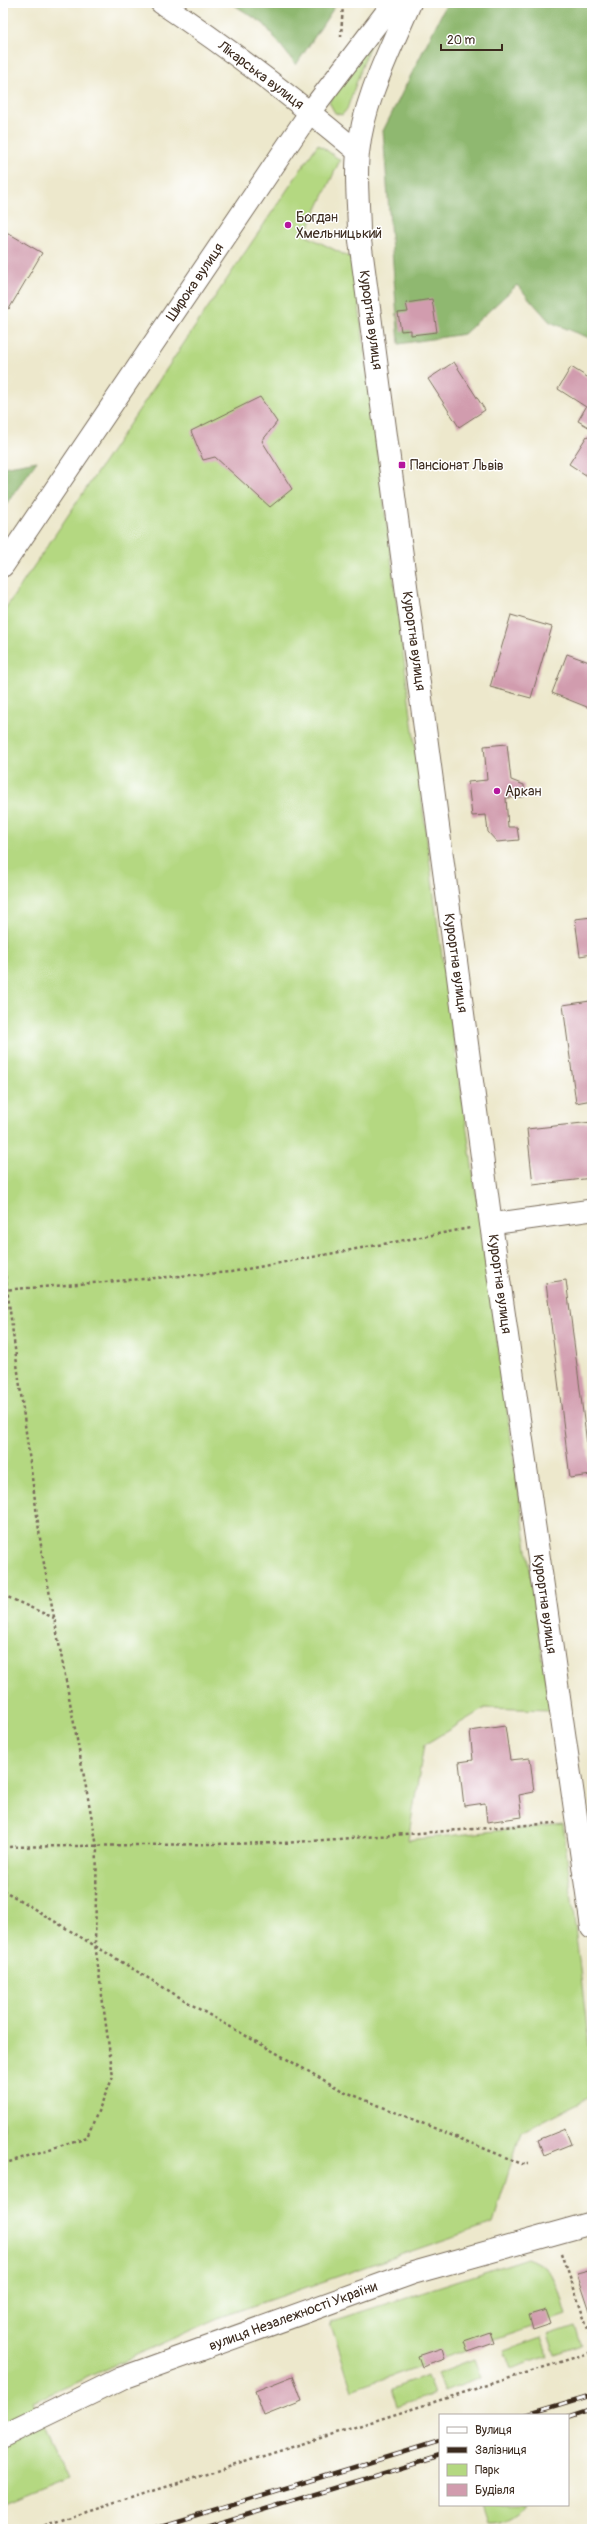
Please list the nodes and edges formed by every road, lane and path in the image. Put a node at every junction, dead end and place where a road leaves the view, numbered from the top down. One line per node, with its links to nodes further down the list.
1 (160, 3): 4 (street, Лікарська вулиця)
2 (393, 3): 4 (street, Широка вулиця)
3 (410, 3): 5 (main road, Курортна вулиця)
4 (310, 112): 5 (street, Лікарська вулиця); 6 (street, Широка вулиця)
5 (358, 152): 8 (main road, Курортна вулиця)
6 (3, 566)
7 (592, 1210): 8 (street)
8 (491, 1224): 11 (path); 14 (main road, Курортна вулиця)
9 (3, 1258): 11 (path)
10 (3, 1290): 11 (path)
11 (7, 1290): 13 (path)
12 (3, 1595): 13 (path)
13 (54, 1618): 15 (path)
14 (576, 1822): 15 (path); 17 (main road, Курортна вулиця)
15 (97, 1846): 16 (path); 20 (path)
16 (3, 1847)
17 (588, 1882): 19 (main road, Курортна вулиця)
18 (3, 1890): 20 (path)
19 (592, 1928)
20 (94, 1944): 21 (path); 22 (path)
21 (3, 2164)
22 (529, 2164)
23 (592, 2223): 24 (main road, вулиця Незалежності України)
24 (555, 2234): 25 (path); 27 (main road, вулиця Незалежності України)
25 (592, 2342)
26 (592, 2352): 28 (path)
27 (3, 2436)
28 (33, 2529)

